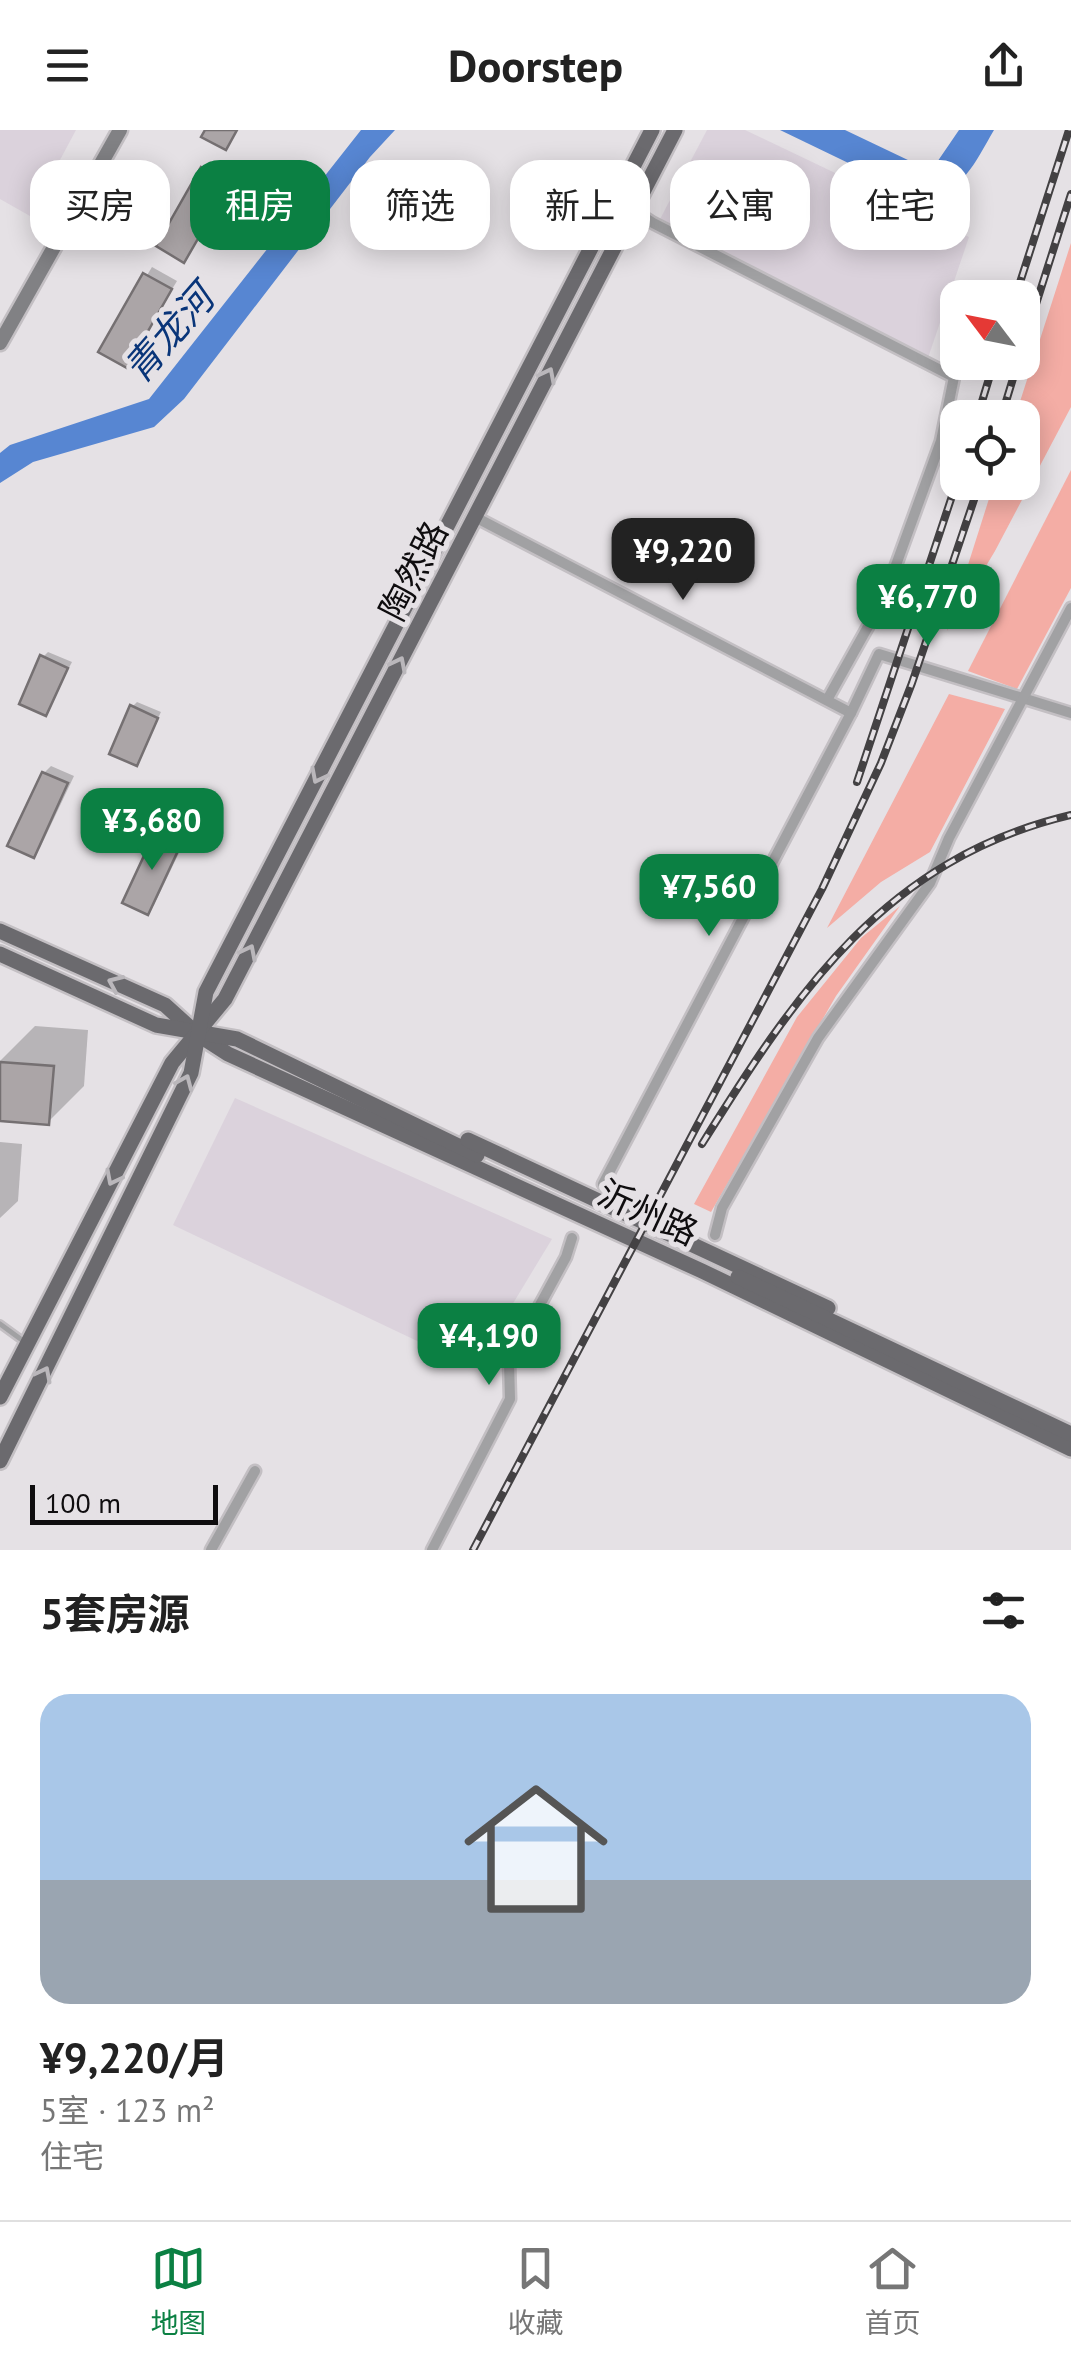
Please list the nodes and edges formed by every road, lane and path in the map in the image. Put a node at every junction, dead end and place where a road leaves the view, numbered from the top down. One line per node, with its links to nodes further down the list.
1 (120, 130): 7 (street)
2 (652, 130): 8 (main road, 陶然路)
3 (674, 130): 4 (main road, 陶然路)
4 (650, 177)
5 (650, 221): 15 (street)
6 (613, 250): 9 (main road, 陶然路, one-way to 6)
7 (0, 343)
8 (498, 430): 9 (main road); 11 (main road, 陶然路)
9 (496, 478): 10 (main road, 陶然路)
10 (475, 518): 13 (main road, 陶然路); 15 (street)
11 (437, 548): 13 (main road); 20 (main road, 陶然路, one-way to 20)
12 (1071, 608): 14 (street)
13 (427, 610): 20 (main road, 陶然路, one-way to 13)
14 (1022, 699): 16 (street); 17 (street); 23 (street)
15 (827, 700): 16 (street)
16 (851, 713): 22 (street)
17 (1071, 713)
18 (0, 931): 20 (main road, one-way to 18)
19 (0, 954): 20 (main road)
20 (197, 1034): 21 (main road); 26 (main road, 陶然路, one-way to 26); 31 (main road, 陶然路, one-way to 20)
21 (309, 1081): 27 (main road); 27 (main road)
22 (603, 1184)
23 (715, 1236)
24 (572, 1238): 34 (street)
25 (0, 1324): 26 (lane)
26 (28, 1344): 28 (main road, 陶然路)
27 (968, 1392): 29 (main road); 30 (main road)
28 (0, 1397)
29 (1071, 1434)
30 (1071, 1450)
31 (0, 1461)
32 (255, 1471): 33 (street)
33 (212, 1550)
34 (432, 1550)

